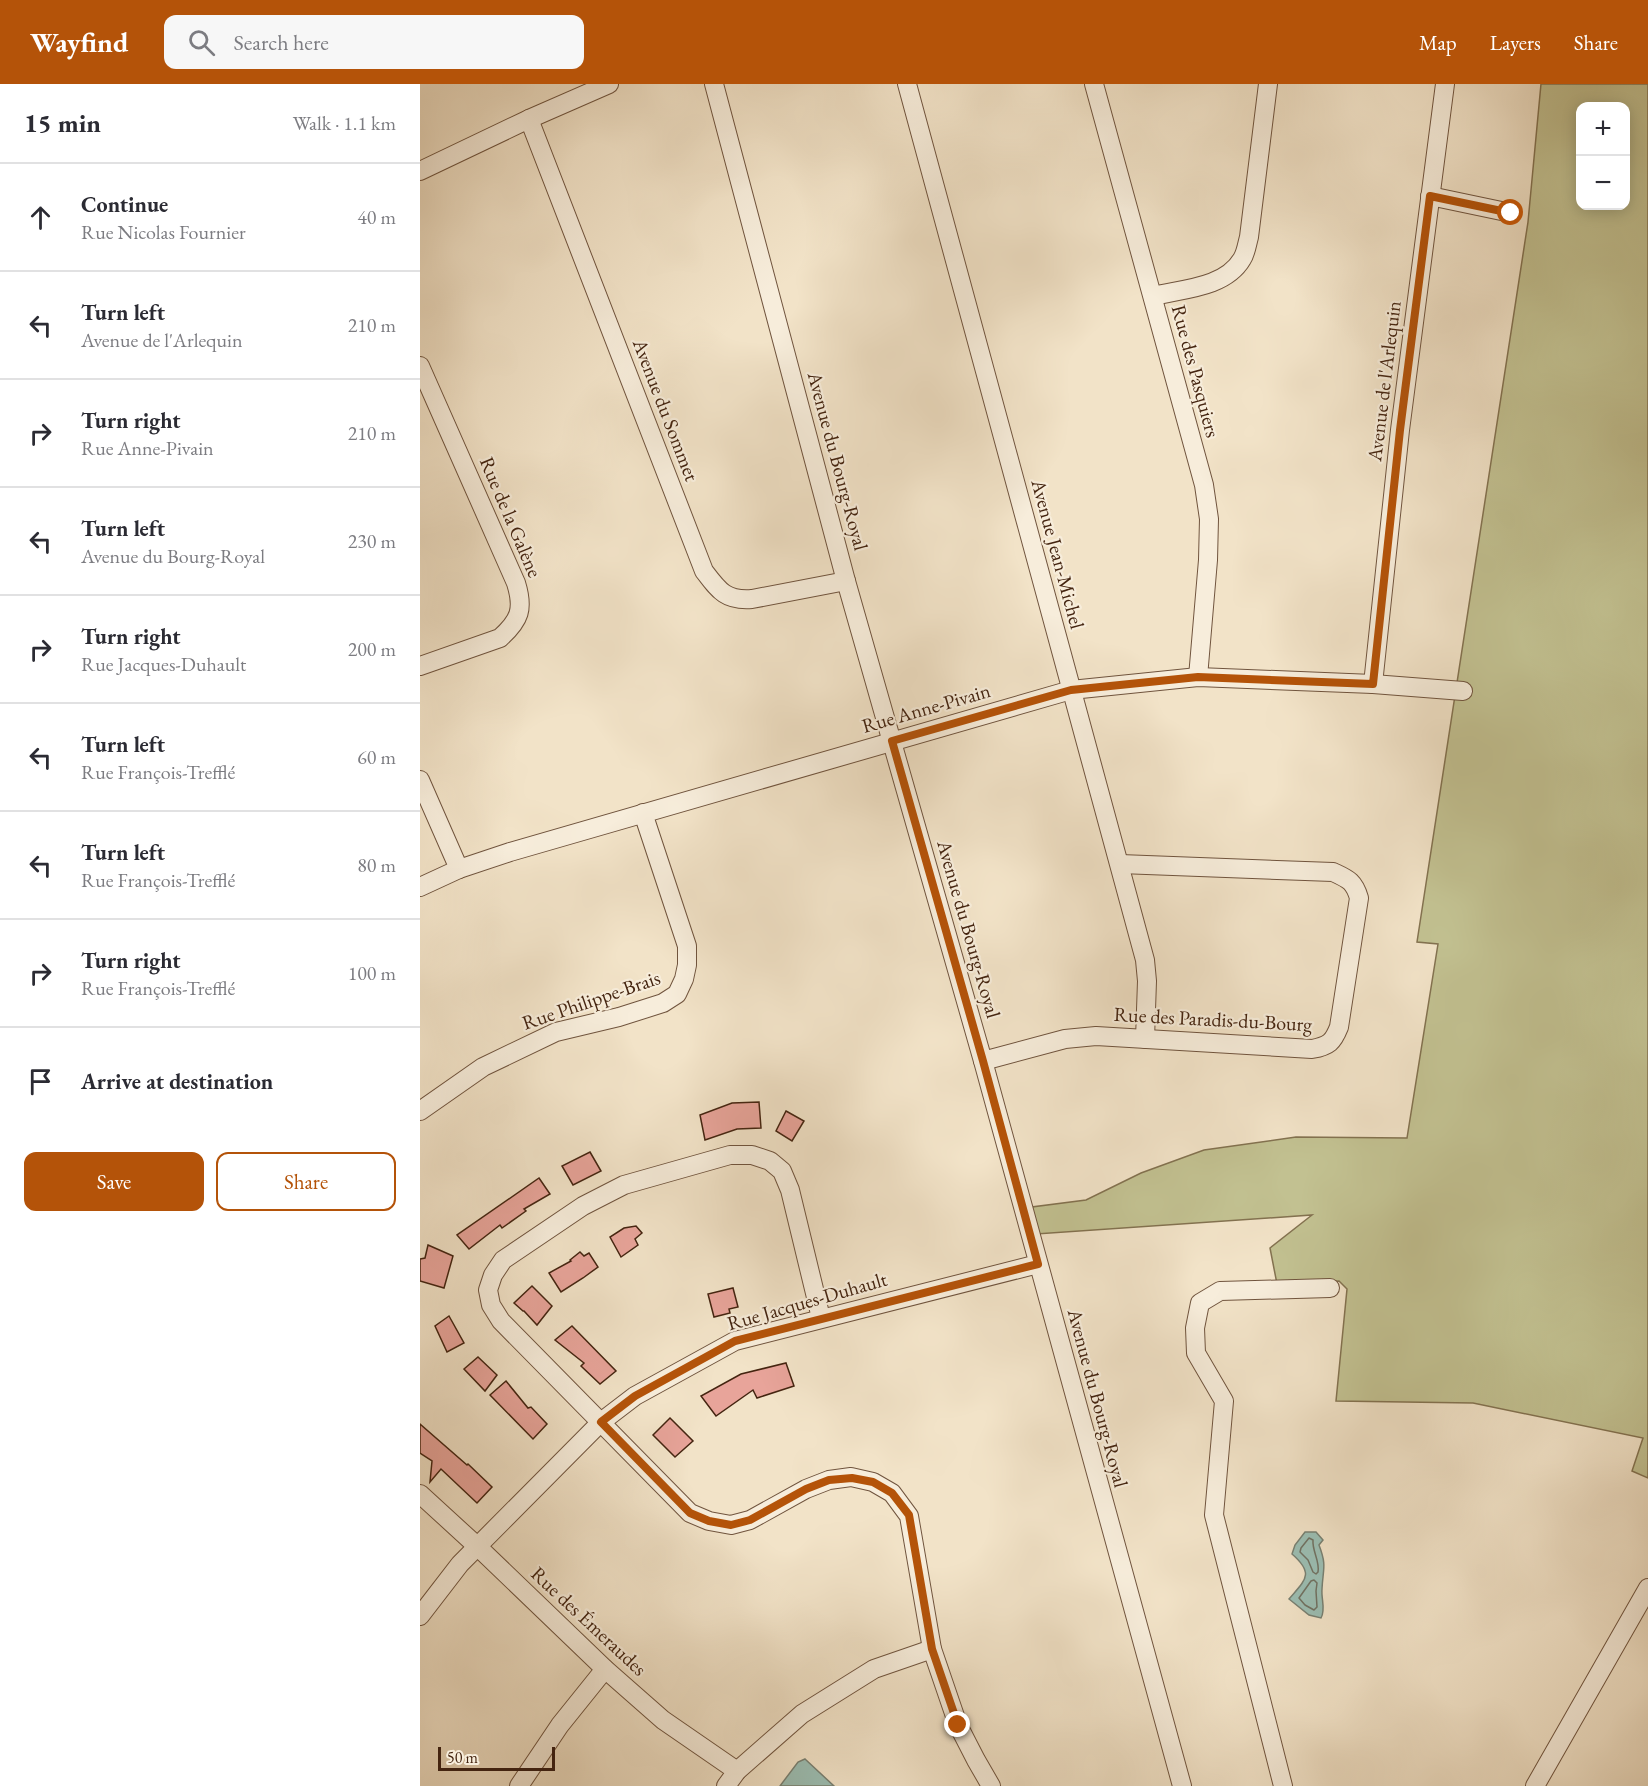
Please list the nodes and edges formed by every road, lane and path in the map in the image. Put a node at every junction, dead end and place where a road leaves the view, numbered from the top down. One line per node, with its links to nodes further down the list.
1 (609, 84): 7 (street)
2 (714, 84): 13 (street, Avenue du Bourg-Royal)
3 (907, 84): 17 (street, Avenue Jean-Michel)
4 (1094, 84): 11 (street, Rue des Pasquiers)
5 (1268, 84): 11 (street)
6 (1445, 84): 9 (street, Avenue de l'Arlequin)
7 (529, 119): 8 (street); 13 (street, Avenue du Sommet)
8 (420, 171)
9 (1430, 196): 10 (street); 16 (street, Avenue de l'Arlequin)
10 (1511, 213)
11 (1153, 296): 15 (street, Rue des Pasquiers)
12 (420, 366): 14 (street, Rue de la Galène)
13 (846, 581): 19 (street, Avenue du Bourg-Royal)
14 (420, 666)
15 (1198, 677): 16 (street, Rue Anne-Pivain); 17 (street, Rue Anne-Pivain)
16 (1373, 684): 18 (street, Rue Anne-Pivain)
17 (1071, 690): 19 (street, Rue Anne-Pivain); 22 (street, Avenue Jean-Michel)
18 (1463, 691)
19 (892, 741): 21 (street, Rue Anne-Pivain); 26 (street, Avenue du Bourg-Royal)
20 (420, 780): 23 (street)
21 (643, 813): 23 (street, Rue Anne-Pivain); 27 (street, Rue Philippe-Brais)
22 (1120, 864): 25 (street, Avenue Jean-Michel); 25 (street, Rue des Paradis-du-Bourg)
23 (459, 869): 24 (street, Rue Anne-Pivain)
24 (420, 887)
25 (1145, 1039): 26 (street, Rue des Paradis-du-Bourg)
26 (983, 1061): 28 (street, Avenue du Bourg-Royal)
27 (420, 1111)
28 (1038, 1264): 30 (street, Rue Jacques-Duhault); 41 (street, Avenue du Bourg-Royal)
29 (1330, 1288): 42 (street)
30 (821, 1318): 31 (street, Rue Jacques-Duhault); 31 (street)
31 (601, 1422): 33 (street, Rue Jacques-Duhault); 36 (street)
32 (420, 1494): 33 (street, Rue des Émeraudes)
33 (478, 1547): 35 (street, Rue Jacques-Duhault); 37 (street, Rue des Émeraudes)
34 (1648, 1588): 43 (street)
35 (420, 1616)
36 (932, 1649): 38 (street); 40 (street)
37 (605, 1669): 38 (street, Rue des Émeraudes); 39 (street)
38 (732, 1779)
39 (519, 1786)
40 (991, 1786)
41 (1182, 1786)
42 (1283, 1786)
43 (1535, 1786)

